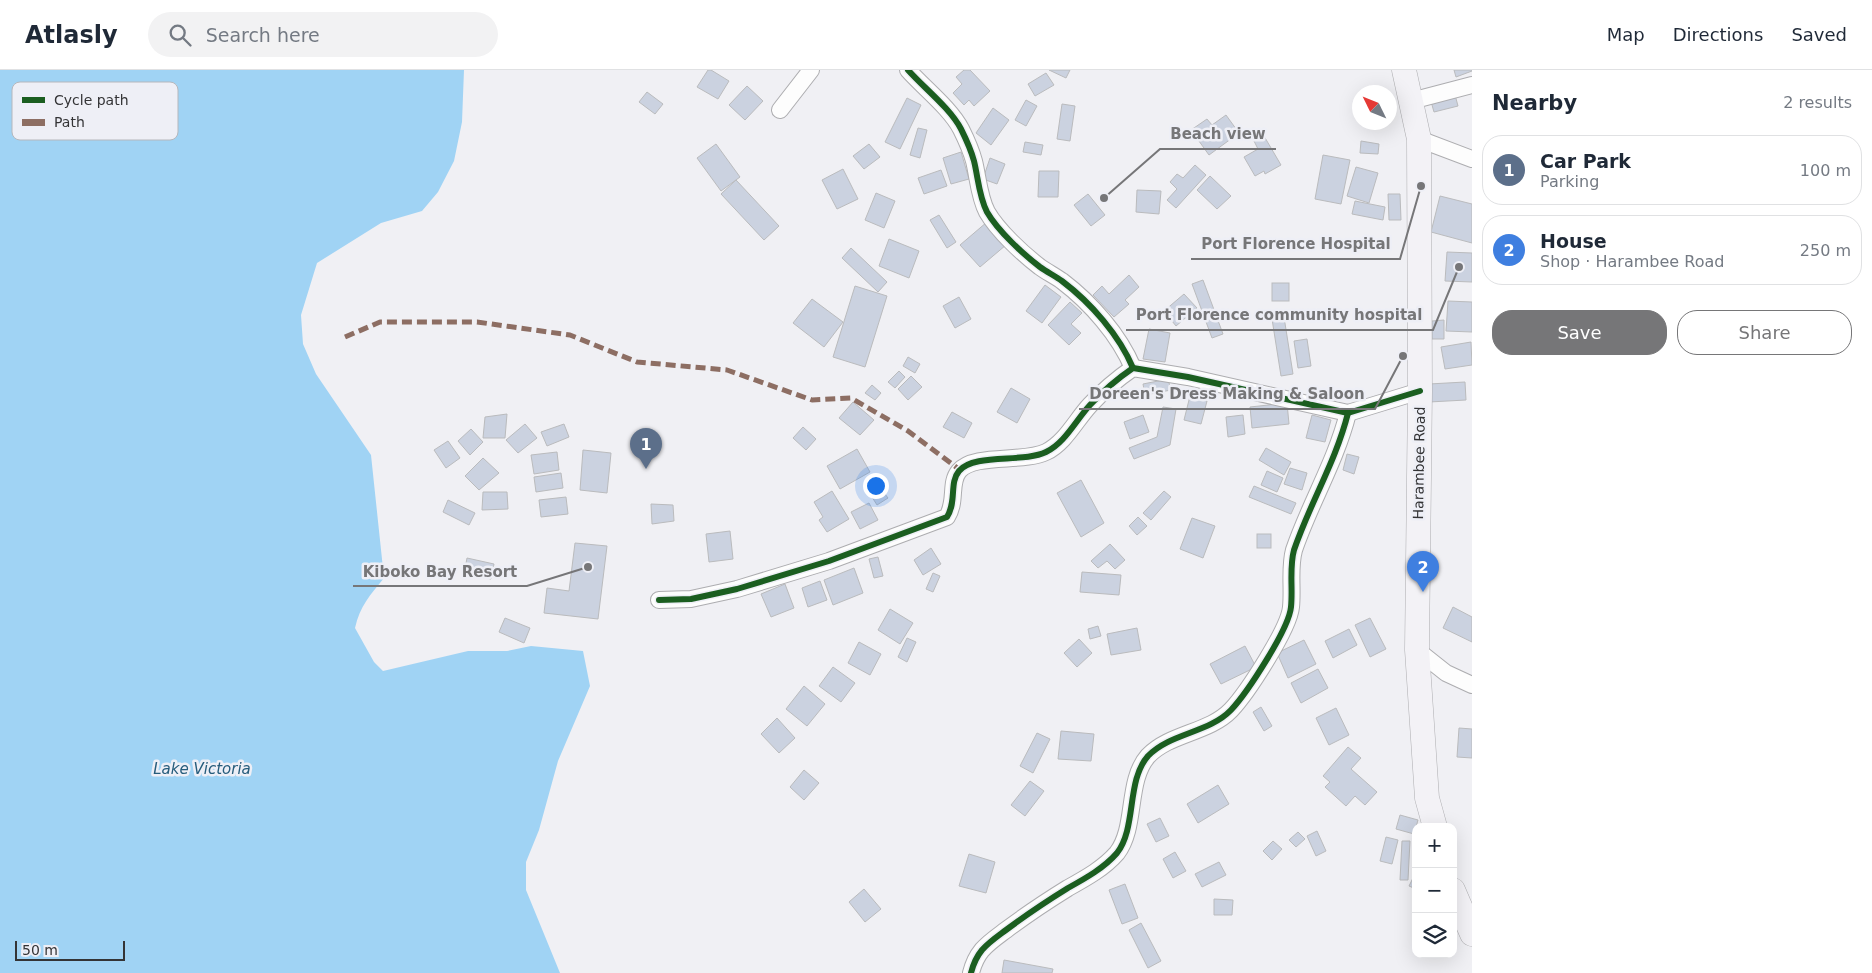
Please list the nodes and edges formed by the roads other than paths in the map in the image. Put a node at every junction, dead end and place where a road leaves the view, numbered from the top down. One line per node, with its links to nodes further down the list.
1 (811, 70): 6 (street)
2 (908, 70): 9 (street)
3 (1404, 70): 5 (main road, Harambee Road)
4 (1472, 85): 5 (street)
5 (1412, 101): 7 (main road, Harambee Road)
6 (780, 110)
7 (1419, 139): 8 (street); 10 (main road, Harambee Road)
8 (1472, 159)
9 (1133, 368): 11 (street); 12 (street)
10 (1420, 391): 11 (street); 13 (main road, Harambee Road)
11 (1348, 413): 18 (street)
12 (659, 600)
13 (1417, 650): 14 (street); 15 (main road, Harambee Road)
14 (1472, 685)
15 (1433, 823)
16 (1457, 899): 17 (main road)
17 (1472, 934)
18 (971, 973)

